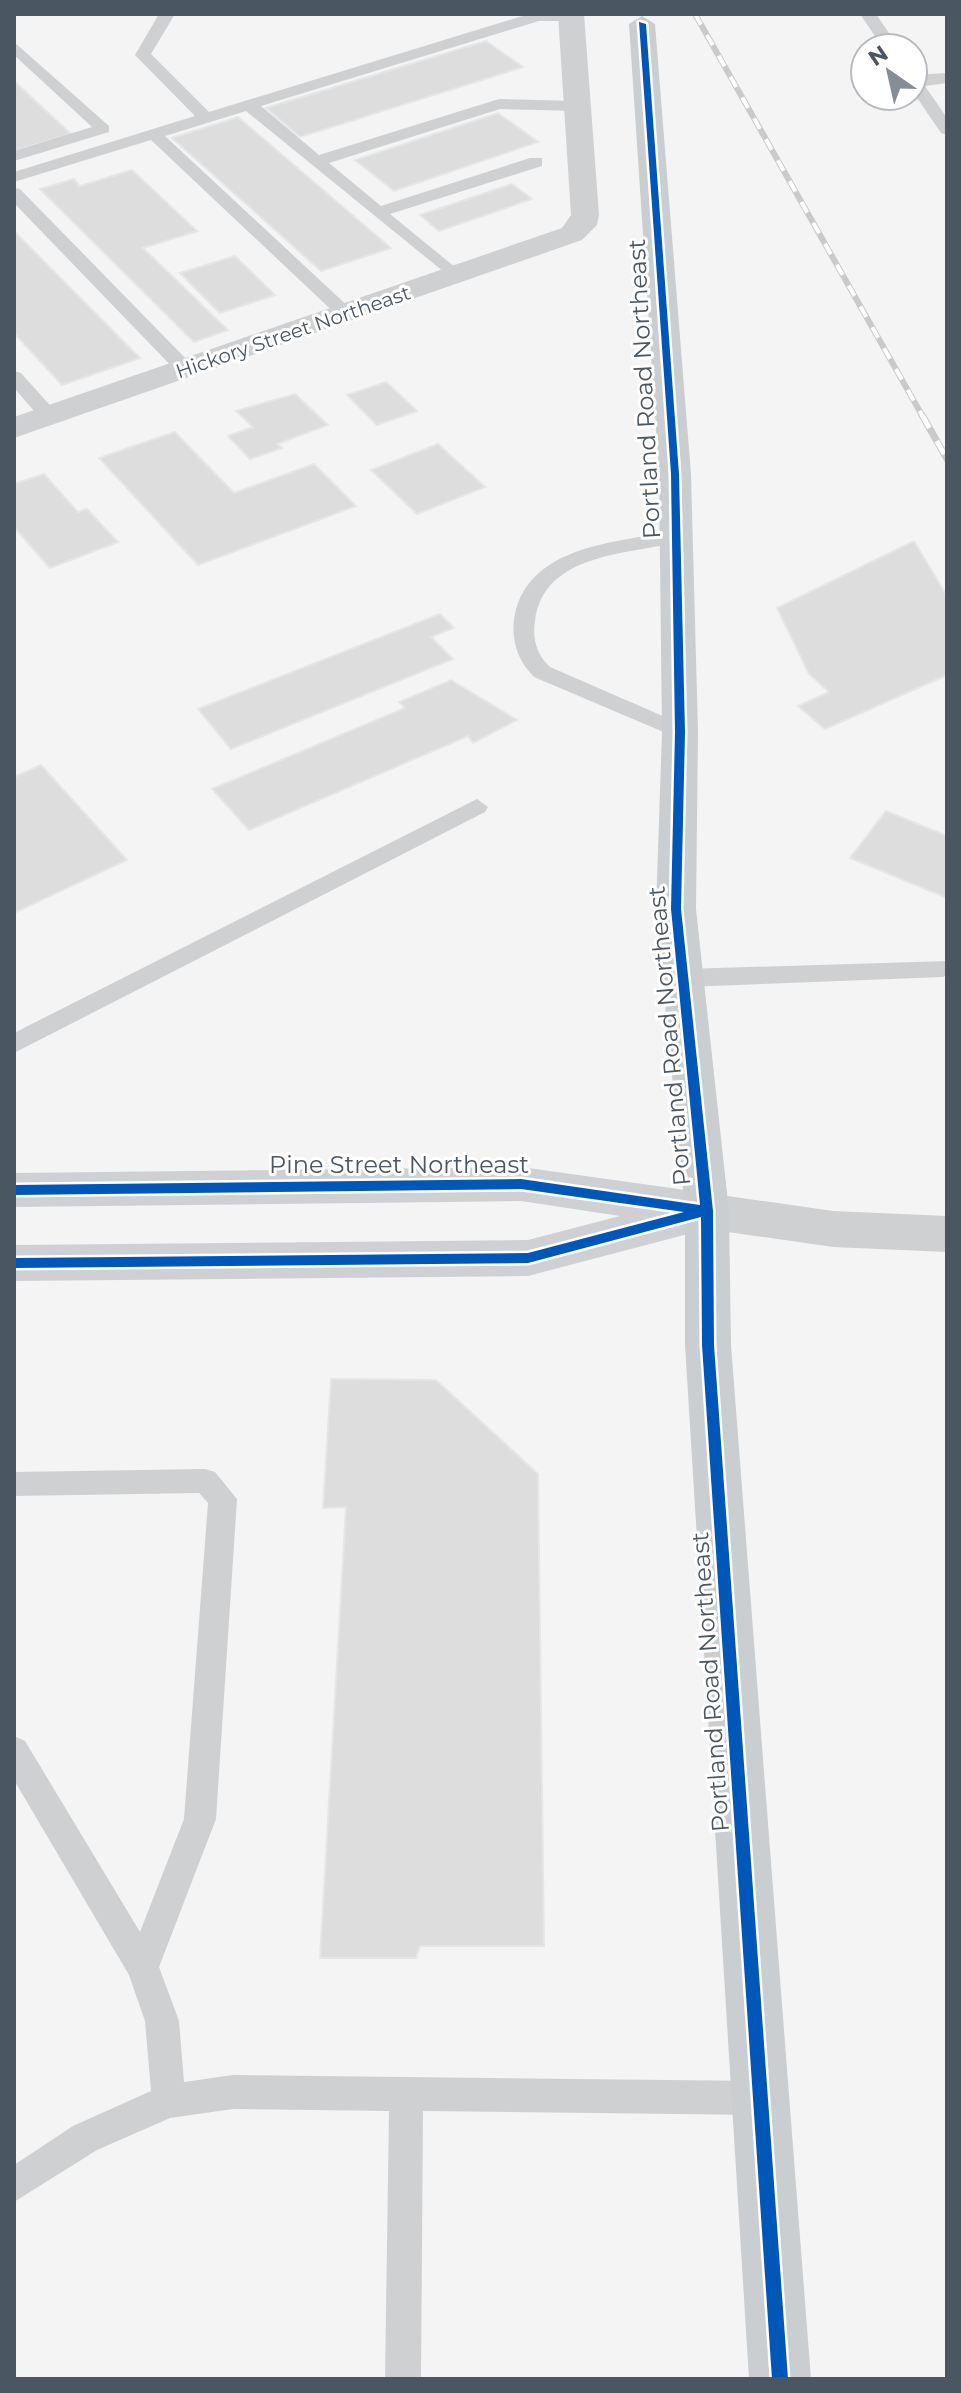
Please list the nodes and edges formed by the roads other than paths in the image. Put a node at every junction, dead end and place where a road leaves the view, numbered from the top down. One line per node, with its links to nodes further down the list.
1 (142, 14): 4 (lane)
2 (868, 14): 6 (lane)
3 (571, 15): 9 (lane); 10 (street)
4 (163, 21): 11 (lane)
5 (642, 24): 26 (main road, Portland Road Northeast)
6 (880, 32)
7 (14, 47): 14 (lane)
8 (929, 104): 12 (lane)
9 (249, 105): 11 (lane); 15 (lane)
10 (577, 106): 15 (lane); 20 (street, Hickory Street Northeast)
11 (206, 118): 13 (lane)
12 (947, 130)
13 (154, 134): 17 (lane); 21 (lane)
14 (14, 156)
15 (317, 161): 19 (lane)
16 (536, 162): 19 (lane)
17 (14, 177)
18 (14, 193): 22 (lane)
19 (378, 212): 20 (lane)
20 (455, 276): 21 (street, Hickory Street Northeast)
21 (346, 314): 22 (street, Hickory Street Northeast)
22 (185, 369): 24 (street, Hickory Street Northeast)
23 (14, 377): 24 (lane)
24 (49, 416): 25 (street, Hickory Street Northeast)
25 (14, 428)
26 (675, 537): 27 (main road, Portland Road Northeast); 27 (lane)
27 (680, 732): 30 (main road, Portland Road Northeast)
28 (477, 807): 31 (lane)
29 (943, 968): 30 (lane)
30 (684, 978): 33 (main road, Portland Road Northeast)
31 (14, 1044)
32 (14, 1190): 33 (main road, Pine Street Northeast)
33 (707, 1211): 34 (street, Pine Street Northeast); 35 (main road, Pine Street Northeast); 40 (main road, Portland Road Northeast)
34 (947, 1234)
35 (14, 1263)
36 (14, 1484): 38 (lane)
37 (14, 1751): 38 (lane)
38 (143, 1967): 41 (lane)
39 (406, 2094): 40 (lane); 41 (lane); 43 (lane)
40 (760, 2098): 44 (main road, Portland Road Northeast)
41 (169, 2101): 42 (lane)
42 (17, 2177)
43 (403, 2379)
44 (780, 2379)

